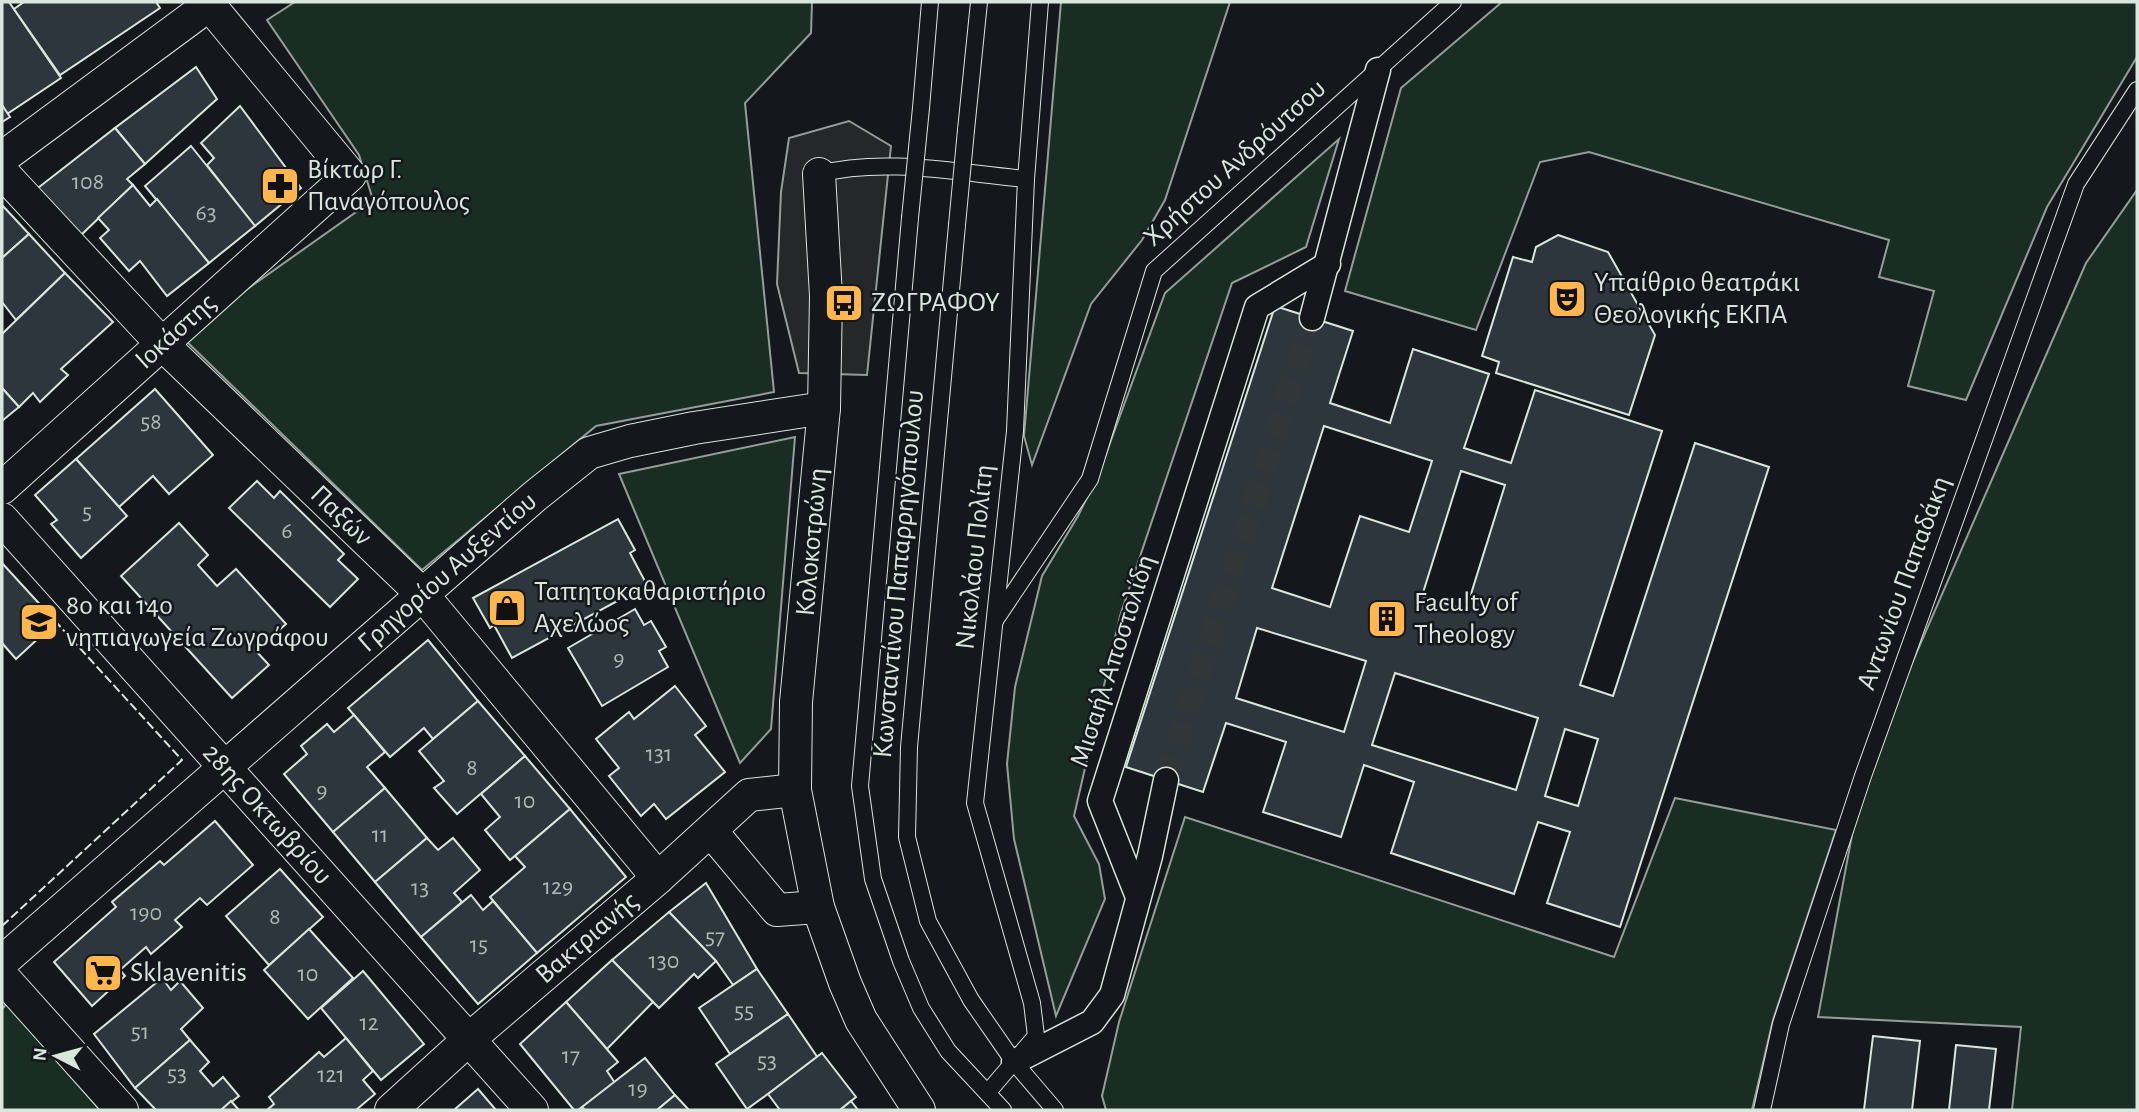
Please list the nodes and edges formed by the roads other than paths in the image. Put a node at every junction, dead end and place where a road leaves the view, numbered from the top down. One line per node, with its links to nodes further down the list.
1 (930, 2): 31 (lane, Κωνσταντίνου Παπαρρηγόπουλου, bridge)
2 (979, 2): 30 (lane, Κωνσταντίνου Παπαρρηγόπουλου, bridge)
3 (1040, 2): 11 (lane, Νικολάου Πολίτη)
4 (1453, 2): 6 (lane, Χρήστου Ανδρόυτσου)
5 (210, 3): 8 (street); 14 (street, Ιοκάστης)
6 (1378, 70): 12 (street); 19 (lane, Χρήστου Ανδρόυτσου)
7 (2137, 90): 38 (lane, Αντωνίου Παπαδάκη)
8 (2, 158)
9 (2, 172): 14 (street, Παξών)
10 (819, 174): 11 (lane); 15 (street, Κολοκοτρώνη)
11 (1026, 179): 19 (lane, Νικολάου Πολίτη)
12 (1328, 264): 13 (street); 25 (street, Μισαήλ Αποστολίδη)
13 (1312, 317)
14 (162, 344): 16 (street, Ιοκάστης); 18 (street, Παξών)
15 (824, 408): 18 (street, Γρηγορίου Αυξεντίου); 22 (street, Κολοκοτρώνη)
16 (2, 488)
17 (2, 519): 20 (street, 28ης Οκτωβρίου)
18 (422, 594): 20 (street, Γρηγορίου Αυξεντίου); 24 (street, Παξών)
19 (995, 622): 30 (lane, Νικολάου Πολίτη)
20 (225, 768): 27 (street, Γρηγορίου Αυξεντίου); 29 (street, 28ης Οκτωβρίου)
21 (1166, 780): 25 (street)
22 (795, 790): 23 (street, Βακτριανής); 26 (street, Κολοκοτρώνη)
23 (711, 831): 24 (street, Βακτριανής); 26 (street)
24 (658, 878): 29 (street, Βακτριανής)
25 (1138, 897): 30 (street)
26 (818, 907): 35 (street, Κολοκοτρώνη)
27 (2, 962)
28 (2, 976): 32 (street)
29 (468, 1040): 33 (street, Βακτριανής); 34 (street, 28ης Οκτωβρίου)
30 (1014, 1062): 31 (lane, Νικολάου Πολίτη); 37 (lane, Κωνσταντίνου Παπαρρηγόπουλου)
31 (988, 1092): 36 (lane, Κωνσταντίνου Παπαρρηγόπουλου)
32 (122, 1110)
33 (391, 1110)
34 (532, 1110)
35 (919, 1110)
36 (1003, 1110)
37 (1055, 1110)
38 (1762, 1110)

